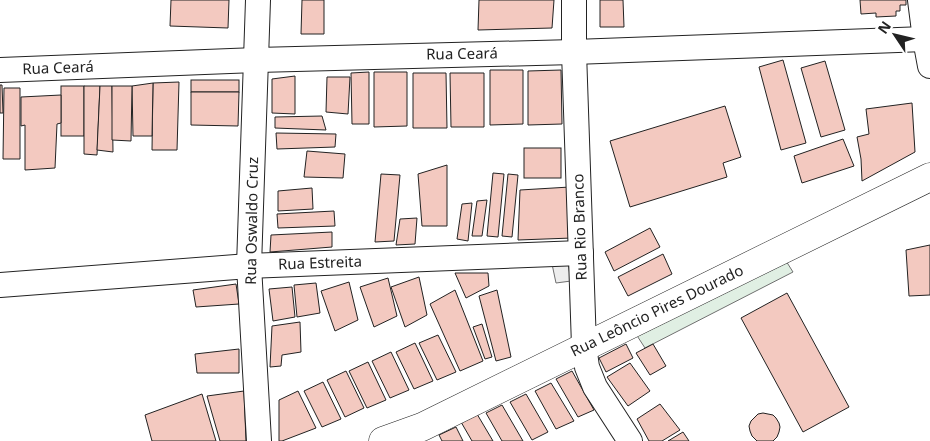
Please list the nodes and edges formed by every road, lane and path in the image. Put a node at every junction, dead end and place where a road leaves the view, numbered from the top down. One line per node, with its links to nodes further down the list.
1 (258, 0): 6 (street, Rua Oswaldo Cruz)
2 (574, 0): 5 (street, Rua Rio Branco)
3 (920, 0): 4 (street)
4 (925, 39): 5 (street, Rua Ceará); 7 (street)
5 (574, 52): 6 (street, Rua Ceará); 10 (street, Rua Rio Branco)
6 (257, 60): 8 (street, Rua Ceará); 11 (street, Rua Oswaldo Cruz)
7 (930, 66)
8 (0, 70)
9 (930, 177): 13 (main road, Rua Leôncio Pires Dourado)
10 (581, 253): 11 (street, Rua Estreita); 13 (street, Rua Rio Branco)
11 (249, 266): 12 (street, Rua Estreita); 14 (street, Rua Oswaldo Cruz)
12 (0, 285)
13 (584, 346): 15 (main road, Rua Leôncio Pires Dourado); 16 (street, Rua Rio Branco)
14 (259, 441)
15 (383, 441)
16 (630, 441)

